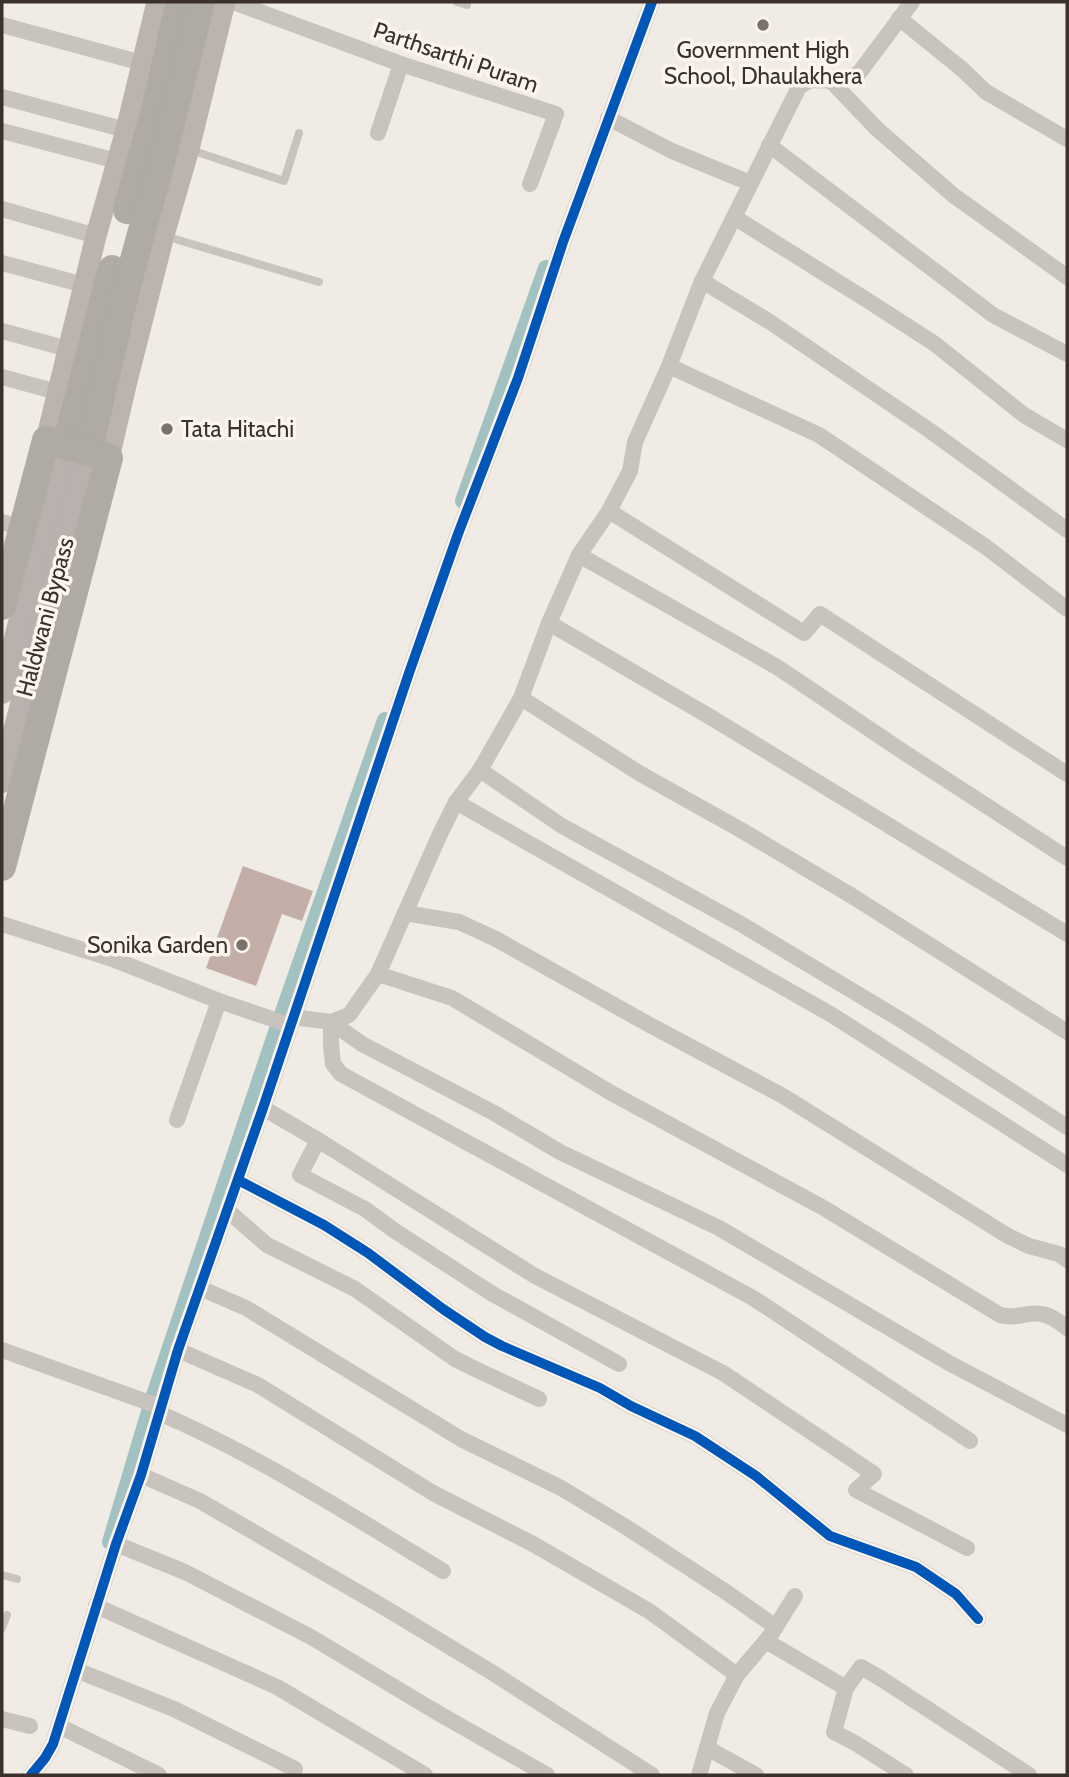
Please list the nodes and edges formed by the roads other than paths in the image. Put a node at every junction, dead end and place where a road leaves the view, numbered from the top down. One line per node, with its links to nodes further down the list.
1 (157, 2): 12 (street)
2 (180, 2): 43 (highway)
3 (201, 2): 43 (highway)
4 (225, 2): 23 (street)
5 (233, 2): 13 (street, Parthsarthi Puram)
6 (457, 2): 9 (lane)
7 (652, 2): 16 (street)
8 (912, 2): 10 (street)
9 (467, 5)
10 (899, 18): 14 (street); 21 (street)
11 (2, 25): 12 (street)
12 (142, 63): 17 (street)
13 (401, 64): 20 (street); 26 (street, Parthsarthi Puram)
14 (832, 82): 22 (street); 32 (street)
15 (2, 97): 17 (street)
16 (608, 118): 25 (street); 64 (street)
17 (125, 130): 24 (street)
18 (2, 131): 24 (street)
19 (299, 133): 23 (lane)
20 (378, 133)
21 (1067, 139)
22 (769, 145): 25 (street); 38 (street)
23 (188, 149): 29 (street)
24 (117, 161): 30 (street)
25 (750, 183): 28 (street)
26 (530, 184)
27 (2, 209): 30 (street)
28 (734, 217): 33 (street); 42 (street)
29 (164, 235): 34 (lane); 43 (street)
30 (96, 236): 35 (street)
31 (2, 263): 35 (street)
32 (1067, 277)
33 (702, 281): 39 (street); 46 (street)
34 (319, 282)
35 (84, 285): 37 (street)
36 (2, 331): 37 (street)
37 (68, 349): 41 (street)
38 (1067, 354)
39 (669, 366): 44 (street); 49 (street)
40 (2, 377): 41 (street)
41 (57, 392): 43 (street)
42 (1067, 440)
43 (77, 449): 45 (highway); 51 (main road, Haldwani Bypass); 55 (main road, Haldwani Bypass); 58 (highway)
44 (609, 511): 47 (street); 54 (street)
45 (12, 525): 48 (highway)
46 (1067, 530)
47 (579, 555): 50 (street); 57 (street)
48 (2, 606)
49 (1067, 609)
50 (549, 624): 52 (street); 61 (street)
51 (2, 692)
52 (520, 698): 53 (street); 66 (street)
53 (480, 770): 56 (street); 69 (street)
54 (1067, 774)
55 (2, 781)
56 (456, 802): 59 (street); 71 (street)
57 (1067, 858)
58 (2, 867)
59 (405, 914): 62 (street); 74 (street)
60 (2, 924): 63 (street)
61 (1067, 934)
62 (378, 974): 65 (street); 76 (street)
63 (219, 1001): 64 (street); 68 (street)
64 (286, 1021): 65 (street); 67 (street)
65 (331, 1022): 82 (street); 83 (street)
66 (1067, 1032)
67 (263, 1108): 70 (street); 72 (street)
68 (177, 1120)
69 (1067, 1127)
70 (318, 1140): 79 (street); 86 (street)
71 (1067, 1165)
72 (238, 1180): 73 (street); 93 (street)
73 (228, 1211): 75 (street); 80 (street)
74 (1067, 1260)
75 (200, 1288): 77 (street); 94 (street)
76 (1067, 1328)
77 (178, 1349): 81 (street); 98 (street)
78 (2, 1350): 81 (street)
79 (619, 1364)
80 (539, 1399)
81 (156, 1407): 84 (street); 87 (street)
82 (1067, 1425)
83 (970, 1441)
84 (141, 1475): 85 (street); 109 (street)
85 (116, 1544): 91 (street); 108 (street)
86 (967, 1548)
87 (443, 1571)
88 (2, 1574): 89 (lane)
89 (17, 1579)
90 (795, 1596): 94 (street)
91 (96, 1606): 97 (street); 107 (street)
92 (7, 1615): 95 (lane)
93 (978, 1619)
94 (776, 1627): 96 (street)
95 (2, 1628)
96 (766, 1641): 98 (street); 99 (street)
97 (76, 1670): 102 (street); 104 (street)
98 (737, 1675): 103 (street)
99 (846, 1688): 112 (street); 113 (street)
100 (2, 1719): 101 (street)
101 (30, 1726)
102 (59, 1726): 105 (street); 106 (street)
103 (707, 1748): 110 (street); 111 (street)
104 (295, 1769)
105 (31, 1775)
106 (159, 1775)
107 (425, 1775)
108 (547, 1775)
109 (652, 1775)
110 (699, 1775)
111 (756, 1775)
112 (906, 1775)
113 (1030, 1775)

